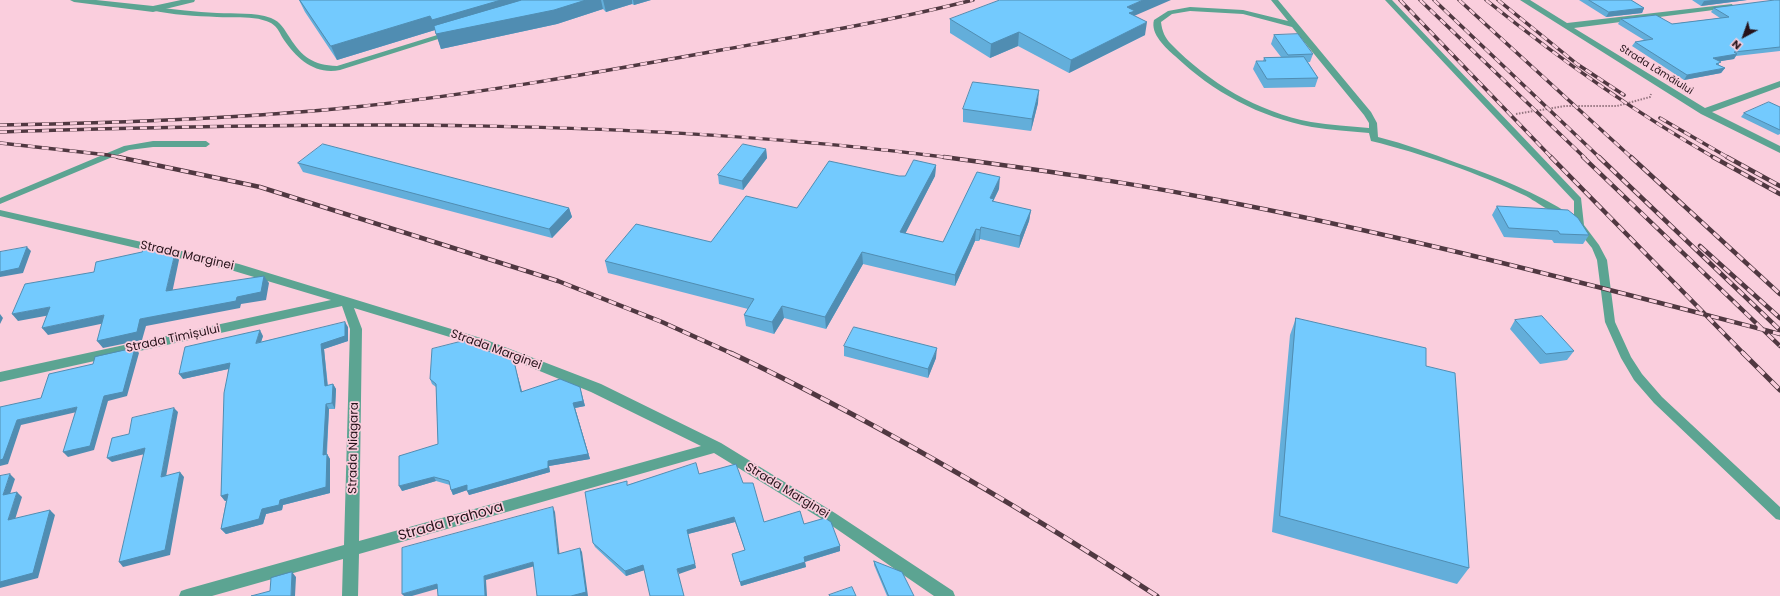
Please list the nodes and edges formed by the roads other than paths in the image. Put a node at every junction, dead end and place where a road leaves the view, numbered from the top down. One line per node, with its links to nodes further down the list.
1 (74, 0): 7 (street)
2 (190, 0): 7 (street)
3 (1274, 0): 8 (lane)
4 (1388, 0): 18 (lane)
5 (1524, 0): 9 (street, Strada Lămâiului)
6 (1740, 5): 9 (street)
7 (153, 9): 10 (lane)
8 (1294, 25): 13 (lane); 13 (lane)
9 (1566, 26): 12 (street, Strada Lămâiului)
10 (456, 32)
11 (1780, 84): 12 (street)
12 (1704, 112): 15 (street, Strada Lămâiului)
13 (1374, 131): 18 (lane)
14 (206, 144): 16 (lane)
15 (1780, 150)
16 (0, 201)
17 (0, 213): 19 (street, Strada Marginei)
18 (1579, 226): 22 (lane)
19 (346, 301): 20 (street, Strada Timișului); 21 (street, Strada Marginei); 23 (street, Strada Niagara)
20 (0, 377)
21 (716, 447): 23 (street, Strada Prahova); 26 (street, Strada Marginei)
22 (1780, 515)
23 (352, 550): 24 (street, Strada Prahova); 25 (street, Strada Niagara)
24 (187, 596)
25 (350, 596)
26 (947, 596)

